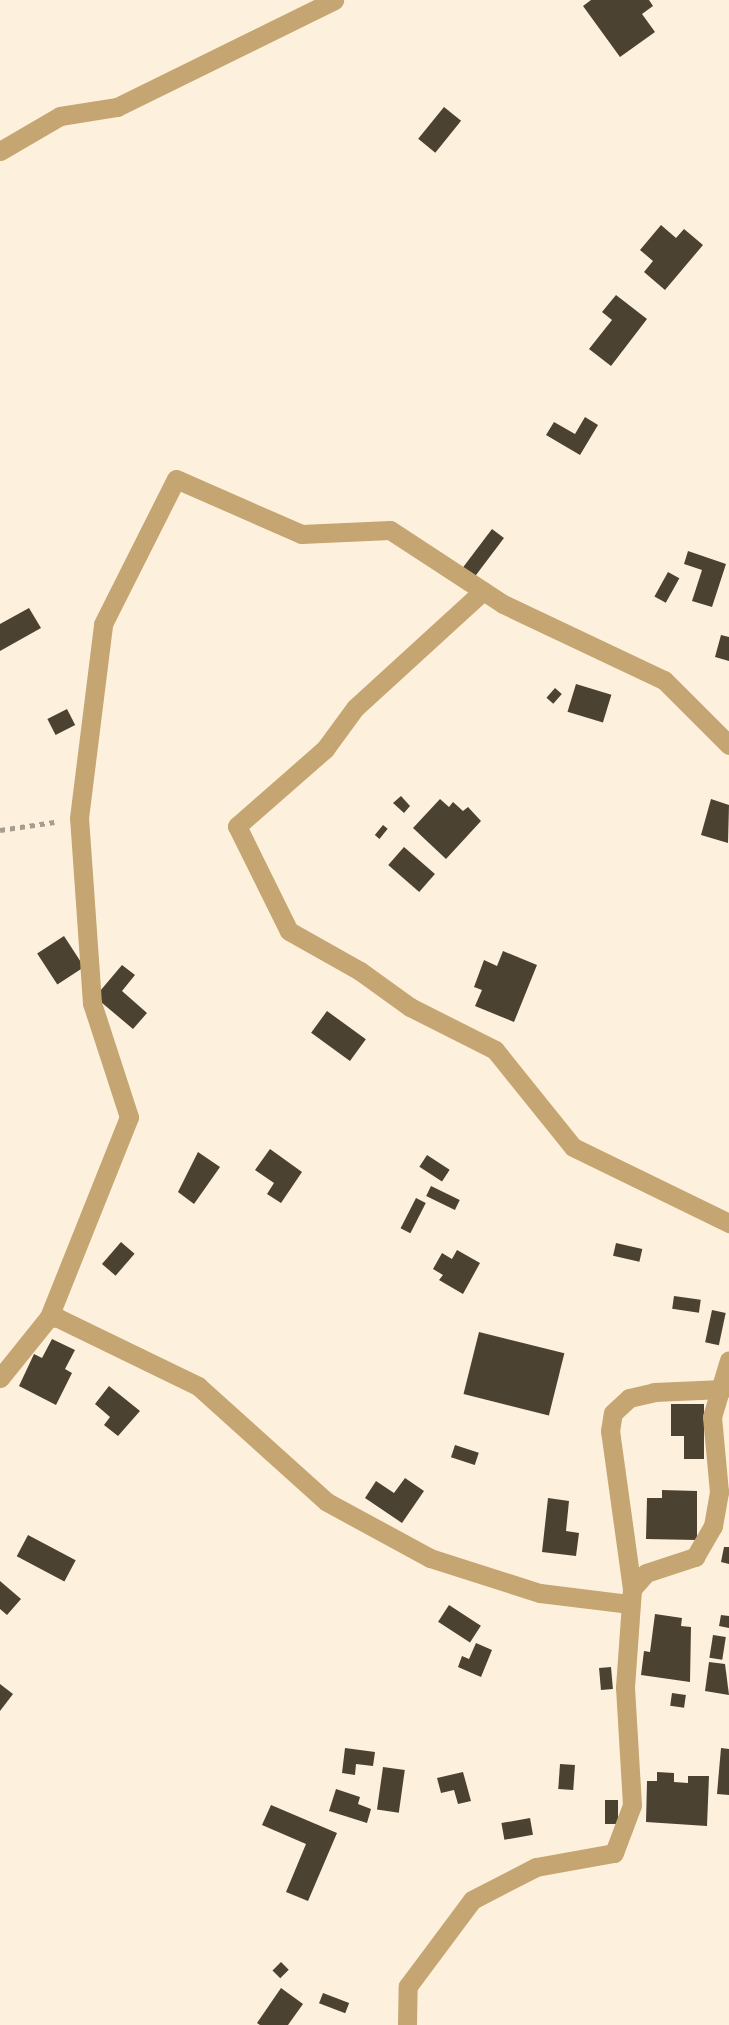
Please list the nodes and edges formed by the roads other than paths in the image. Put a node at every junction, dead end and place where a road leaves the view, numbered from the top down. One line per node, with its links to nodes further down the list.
1 (334, 0): 2 (street)
2 (0, 151)
3 (483, 591): 4 (street); 5 (street); 6 (street)
4 (729, 745)
5 (729, 1223)
6 (48, 1317): 8 (street); 10 (street)
7 (729, 1360): 9 (street)
8 (0, 1378)
9 (723, 1389): 10 (street); 10 (street)
10 (631, 1596): 11 (street)
11 (407, 2025)

